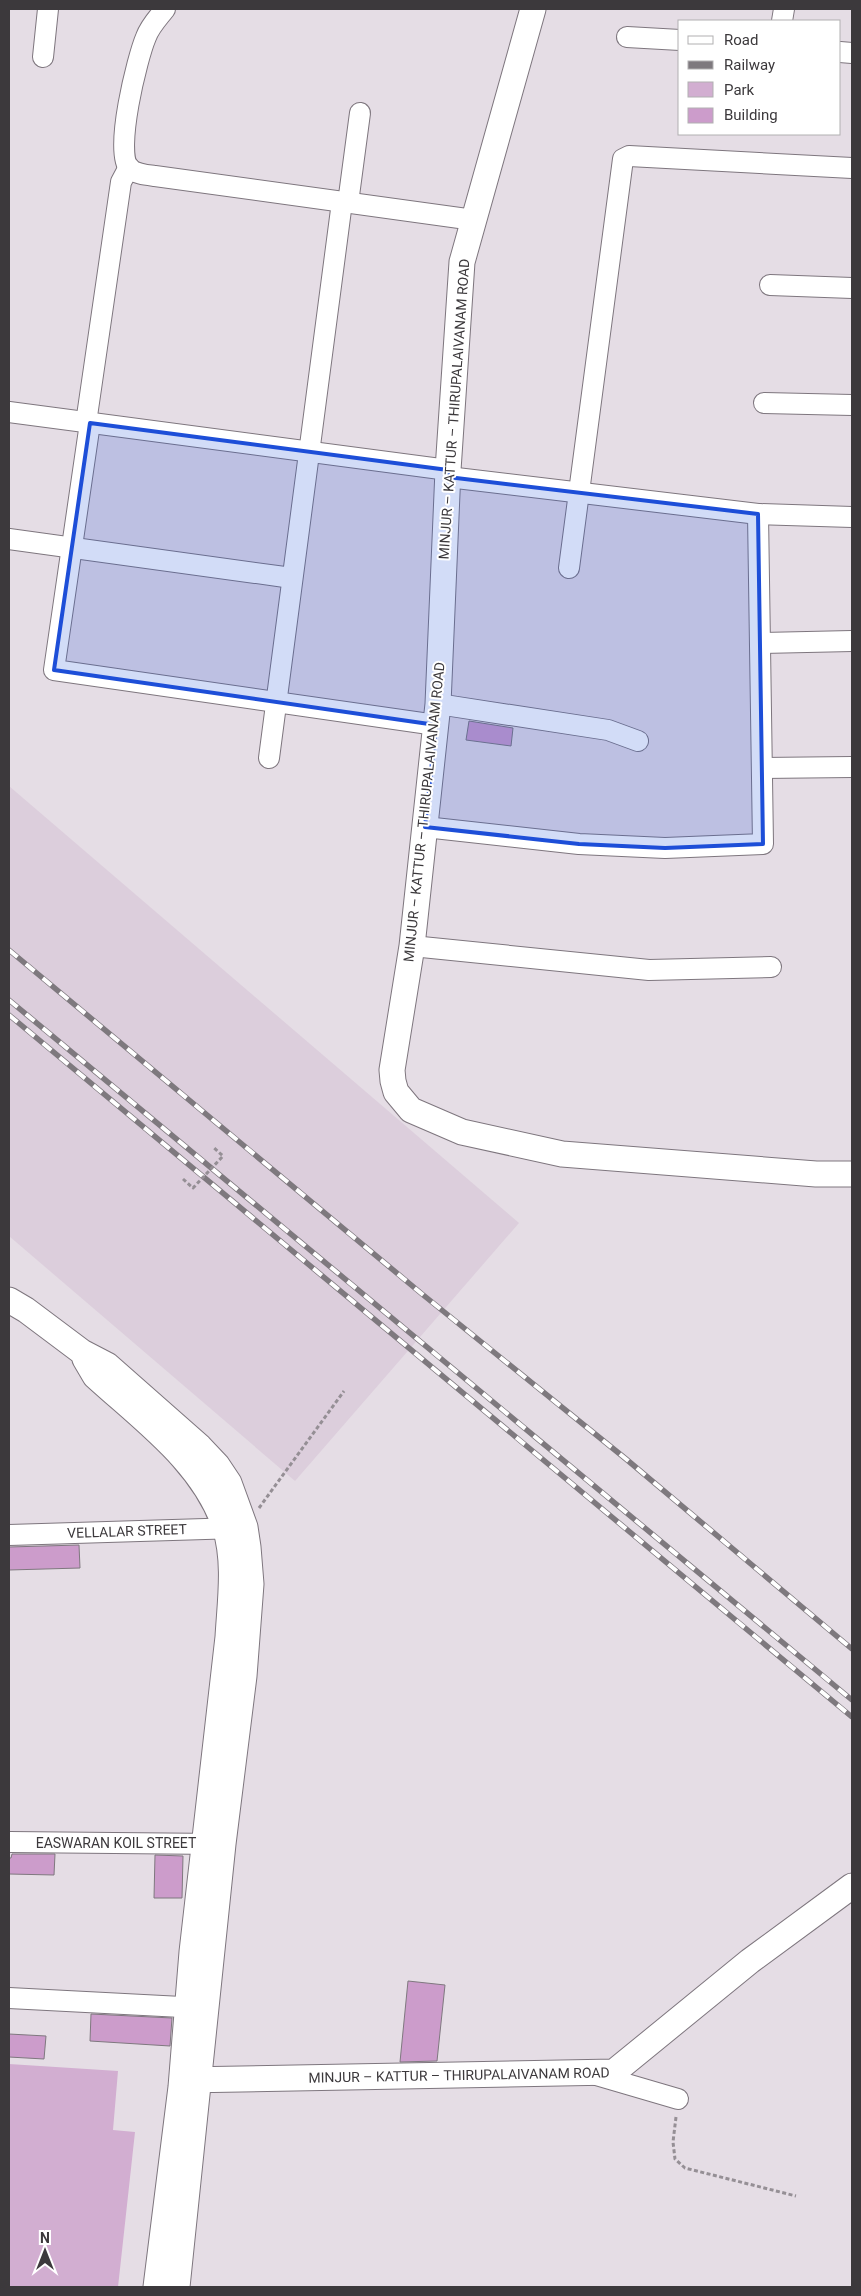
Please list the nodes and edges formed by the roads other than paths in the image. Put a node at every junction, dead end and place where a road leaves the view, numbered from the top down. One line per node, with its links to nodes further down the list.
1 (48, 9): 6 (street)
2 (166, 9): 8 (street)
3 (533, 9): 11 (main road, MINJUR – KATTUR – THIRUPALAIVANAM ROAD)
4 (627, 37): 5 (street)
5 (678, 40)
6 (43, 57)
7 (360, 113): 10 (street)
8 (129, 167): 10 (street); 17 (street)
9 (852, 168): 20 (street)
10 (345, 202): 11 (street); 18 (street)
11 (474, 220): 19 (main road, MINJUR – KATTUR – THIRUPALAIVANAM ROAD)
12 (770, 285): 13 (street)
13 (852, 288)
14 (764, 404): 15 (street)
15 (852, 405)
16 (9, 412): 17 (street)
17 (88, 423): 18 (street); 24 (street)
18 (308, 452): 19 (street); 26 (street)
19 (448, 474): 20 (street); 30 (main road, MINJUR – KATTUR – THIRUPALAIVANAM ROAD)
20 (579, 493): 21 (street); 25 (street)
21 (758, 514): 22 (street); 28 (street)
22 (852, 517)
23 (9, 539): 24 (street)
24 (72, 548): 26 (street); 29 (street)
25 (569, 568)
26 (292, 578): 29 (street)
27 (852, 642): 28 (street)
28 (760, 643): 34 (street)
29 (276, 702): 30 (street); 32 (street)
30 (437, 715): 31 (street); 35 (main road, MINJUR – KATTUR – THIRUPALAIVANAM ROAD)
31 (638, 742)
32 (269, 758)
33 (852, 767): 34 (street)
34 (762, 768): 35 (street)
35 (425, 828): 36 (main road, MINJUR – KATTUR – THIRUPALAIVANAM ROAD)
36 (412, 946): 37 (street); 38 (main road, MINJUR – KATTUR – THIRUPALAIVANAM ROAD)
37 (771, 967)
38 (852, 1174)
39 (9, 1300): 40 (main road)
40 (235, 1528): 41 (street, VELLALAR STREET); 43 (main road)
41 (9, 1535)
42 (9, 1842): 43 (street, EASWARAN KOIL STREET)
43 (214, 1843): 46 (main road)
44 (852, 1886): 47 (main road, MINJUR – KATTUR – THIRUPALAIVANAM ROAD)
45 (9, 1998): 46 (street)
46 (196, 2008): 48 (main road)
47 (590, 2073): 48 (main road, MINJUR – KATTUR – THIRUPALAIVANAM ROAD); 49 (street)
48 (191, 2080): 50 (main road); 51 (main road)
49 (678, 2099)
50 (156, 2287)
51 (177, 2287)

